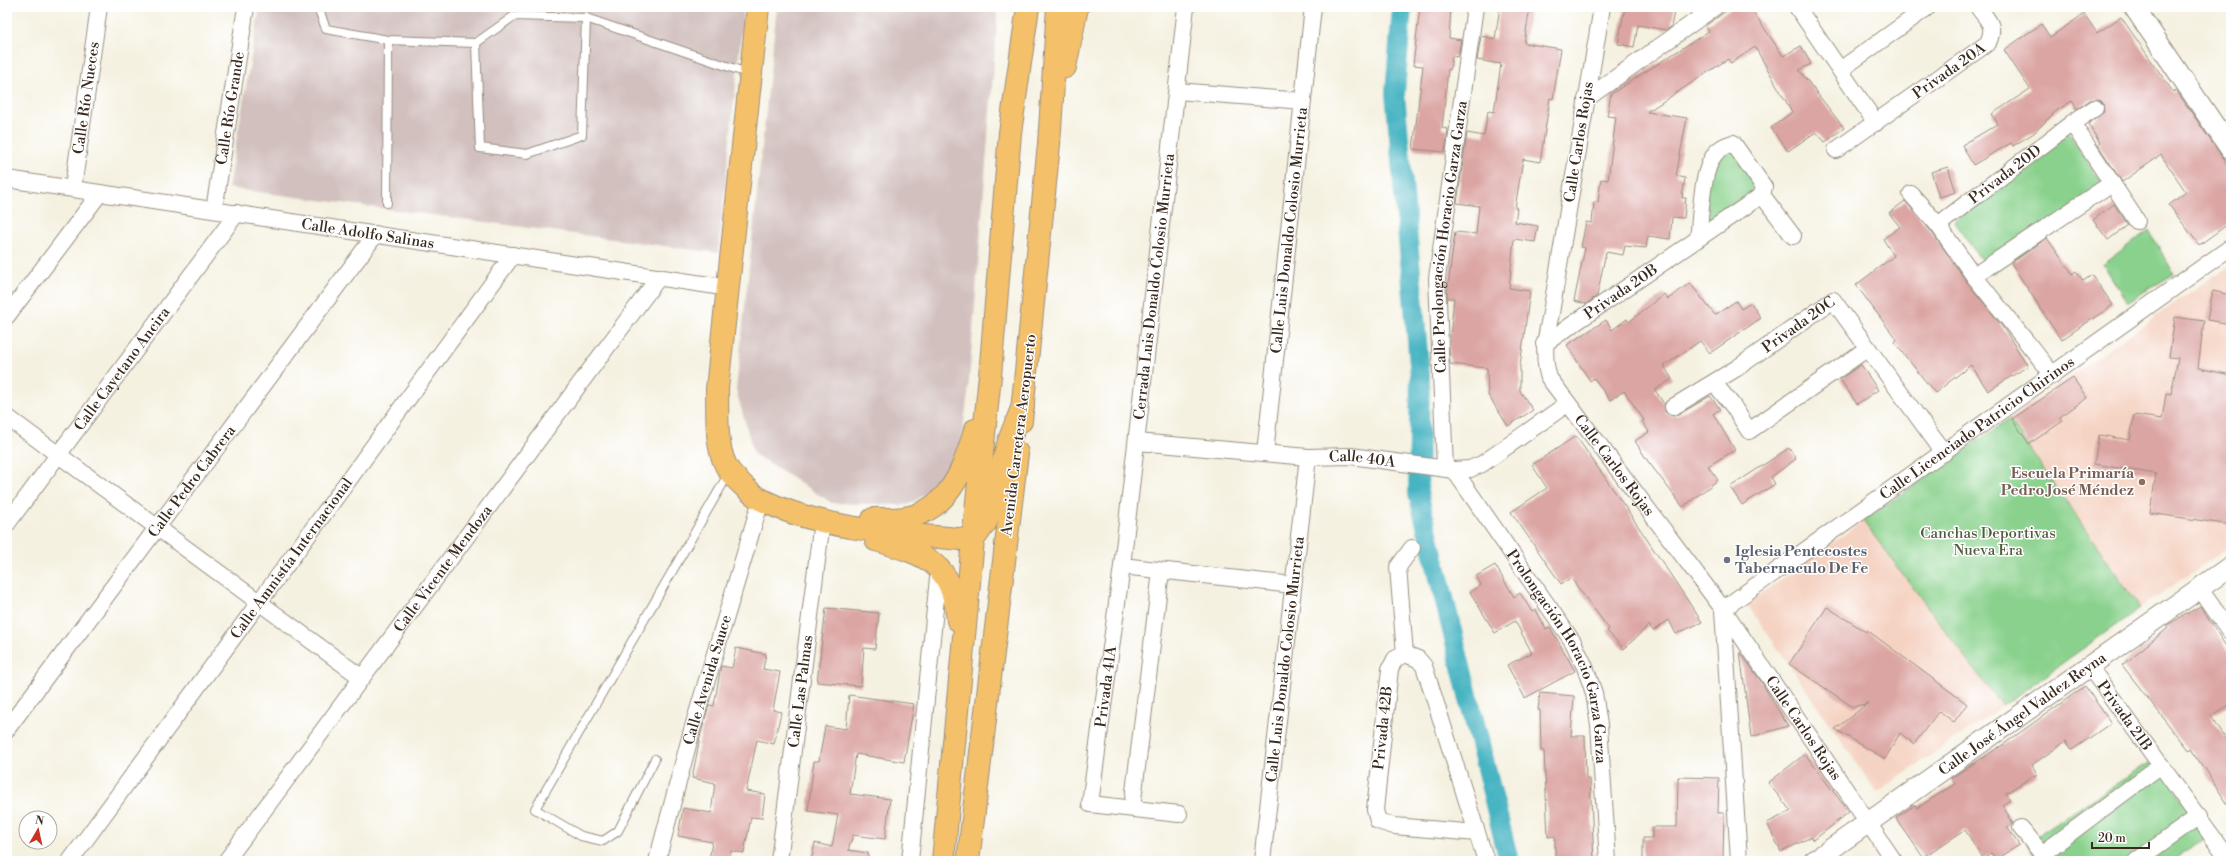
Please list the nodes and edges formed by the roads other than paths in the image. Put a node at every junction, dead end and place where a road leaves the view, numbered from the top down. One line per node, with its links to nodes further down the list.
1 (99, 7): 33 (street, Calle Río Nueces)
2 (246, 7): 38 (street, Calle Río Grande)
3 (318, 7): 18 (lane)
4 (758, 7): 21 (main road)
5 (1028, 7): 54 (main road)
6 (1058, 7): 28 (main road, Avenida Carretera Aeropuerto)
7 (1077, 7): 28 (main road)
8 (1186, 7): 22 (street, Cerrada Luis Donaldo Colosio Murrieta)
9 (1313, 7): 24 (street, Calle Luis Donaldo Colosio Murrieta)
10 (1475, 7): 65 (street, Calle Prolongación Horacio Garza Garza)
11 (1602, 7): 23 (street, Calle Carlos Rojas)
12 (1716, 7): 23 (street)
13 (1797, 7): 20 (street)
14 (1928, 7): 20 (street)
15 (1978, 7): 26 (street, Privada 20A)
16 (2134, 7): 30 (street)
17 (586, 18): 19 (lane); 19 (lane); 21 (lane)
18 (388, 40): 19 (lane); 37 (lane)
19 (476, 44)
20 (1840, 70): 26 (street)
21 (751, 74): 49 (main road)
22 (1177, 91): 24 (street); 60 (street, Cerrada Luis Donaldo Colosio Murrieta)
23 (1586, 99): 51 (street, Calle Carlos Rojas)
24 (1303, 101): 61 (street, Calle Luis Donaldo Colosio Murrieta)
25 (2095, 108): 27 (street, Privada 20D)
26 (1876, 123): 29 (street, Privada 20A)
27 (2072, 124): 32 (street); 41 (street, Privada 20D)
28 (1048, 144): 57 (main road, Avenida Carretera Aeropuerto)
29 (1836, 150)
30 (2231, 150)
31 (7, 179): 33 (street, Calle Adolfo Salinas)
32 (2112, 183): 40 (street); 47 (street)
33 (73, 188): 34 (street, Calle Adolfo Salinas)
34 (100, 193): 38 (street, Calle Adolfo Salinas); 50 (street)
35 (1911, 194): 41 (street)
36 (1762, 195): 43 (street); 44 (street, Privada 20B); 44 (street)
37 (387, 202)
38 (214, 210): 39 (street, Calle Adolfo Salinas)
39 (236, 214): 42 (street, Calle Adolfo Salinas); 63 (street, Calle Cayetano Ancira)
40 (2137, 220)
41 (1938, 225): 47 (street)
42 (376, 234): 46 (street, Calle Adolfo Salinas); 70 (street, Calle Pedro Cabrera)
43 (1793, 236)
44 (1698, 239): 51 (street, Privada 20B)
45 (2231, 247): 53 (street, Calle Licenciado Patricio Chirinos)
46 (513, 255): 48 (street, Calle Adolfo Salinas); 79 (street, Calle Amnistía Internacional)
47 (1974, 276): 53 (street)
48 (659, 277): 49 (street, Calle Adolfo Salinas); 85 (street, Calle Vicente Mendoza)
49 (728, 288): 66 (main road)
50 (7, 316)
51 (1544, 344): 56 (street, Calle Carlos Rojas)
52 (1868, 348): 55 (street); 55 (street, Privada 20C); 62 (street, Privada 20C)
53 (2053, 374): 62 (street, Calle Licenciado Patricio Chirinos)
54 (990, 376): 68 (main road); 71 (main road)
55 (1714, 383): 58 (street, Privada 20C)
56 (1567, 404): 65 (street, Calle 40A); 80 (street, Calle Carlos Rojas)
57 (1023, 406): 71 (main road); 104 (main road, Avenida Carretera Aeropuerto)
58 (1673, 407)
59 (7, 418): 63 (street)
60 (1137, 442): 61 (street, Calle 40A); 73 (street, Cerrada Luis Donaldo Colosio Murrieta)
61 (1265, 453): 64 (street, Calle 40A)
62 (1944, 453): 80 (street, Calle Licenciado Patricio Chirinos)
63 (58, 455): 69 (street, Calle Cayetano Ancira); 70 (street)
64 (1308, 457): 65 (street, Calle 40A); 77 (street, Calle Luis Donaldo Colosio Murrieta)
65 (1443, 468): 107 (street, Prolongación Horacio Garza Garza)
66 (730, 472): 67 (main road); 88 (lane)
67 (760, 500): 68 (main road); 99 (street, Calle Avenida Sauce)
68 (828, 522): 71 (main road); 75 (main road); 100 (street, Calle Las Palmas)
69 (7, 524)
70 (158, 528): 79 (street); 87 (street, Calle Pedro Cabrera)
71 (973, 540): 84 (main road)
72 (1412, 548): 82 (street)
73 (1122, 566): 76 (street); 90 (street, Privada 41A)
74 (2231, 566): 78 (street, Calle José Ángel Valdez Reyna)
75 (939, 568): 84 (main road); 101 (street)
76 (1161, 571): 77 (street); 90 (street)
77 (1293, 584): 105 (street, Calle Luis Donaldo Colosio Murrieta)
78 (2199, 588): 81 (street); 83 (street, Calle José Ángel Valdez Reyna)
79 (260, 603): 85 (street); 97 (street, Calle Amnistía Internacional)
80 (1723, 609): 93 (street, Calle Carlos Rojas); 108 (street)
81 (2231, 633)
82 (1405, 654): 95 (street); 95 (street, Privada 42B)
83 (2089, 666): 89 (street, Privada 21B); 93 (street, Calle José Ángel Valdez Reyna)
84 (960, 672): 86 (main road)
85 (362, 678): 98 (street, Calle Vicente Mendoza)
86 (957, 702): 102 (main road); 103 (main road)
87 (7, 729)
88 (655, 759)
89 (2161, 765): 92 (street, Privada 21B); 96 (street, Privada 21B)
90 (1132, 808): 91 (street, Privada 41A)
91 (1179, 814)
92 (2198, 816): 111 (street); 112 (street, Privada 21B)
93 (1868, 823): 109 (street, Calle José Ángel Valdez Reyna); 110 (street, Calle Carlos Rojas)
94 (2021, 828): 96 (street, Privada 21B)
95 (1477, 833): 106 (street)
96 (2045, 858)
97 (70, 861)
98 (226, 861)
99 (657, 861)
100 (779, 861)
101 (910, 861)
102 (943, 861)
103 (960, 861)
104 (968, 861)
105 (1262, 861)
106 (1486, 861)
107 (1608, 861)
108 (1739, 861)
109 (1814, 861)
110 (1894, 861)
111 (2136, 861)
112 (2230, 861)

